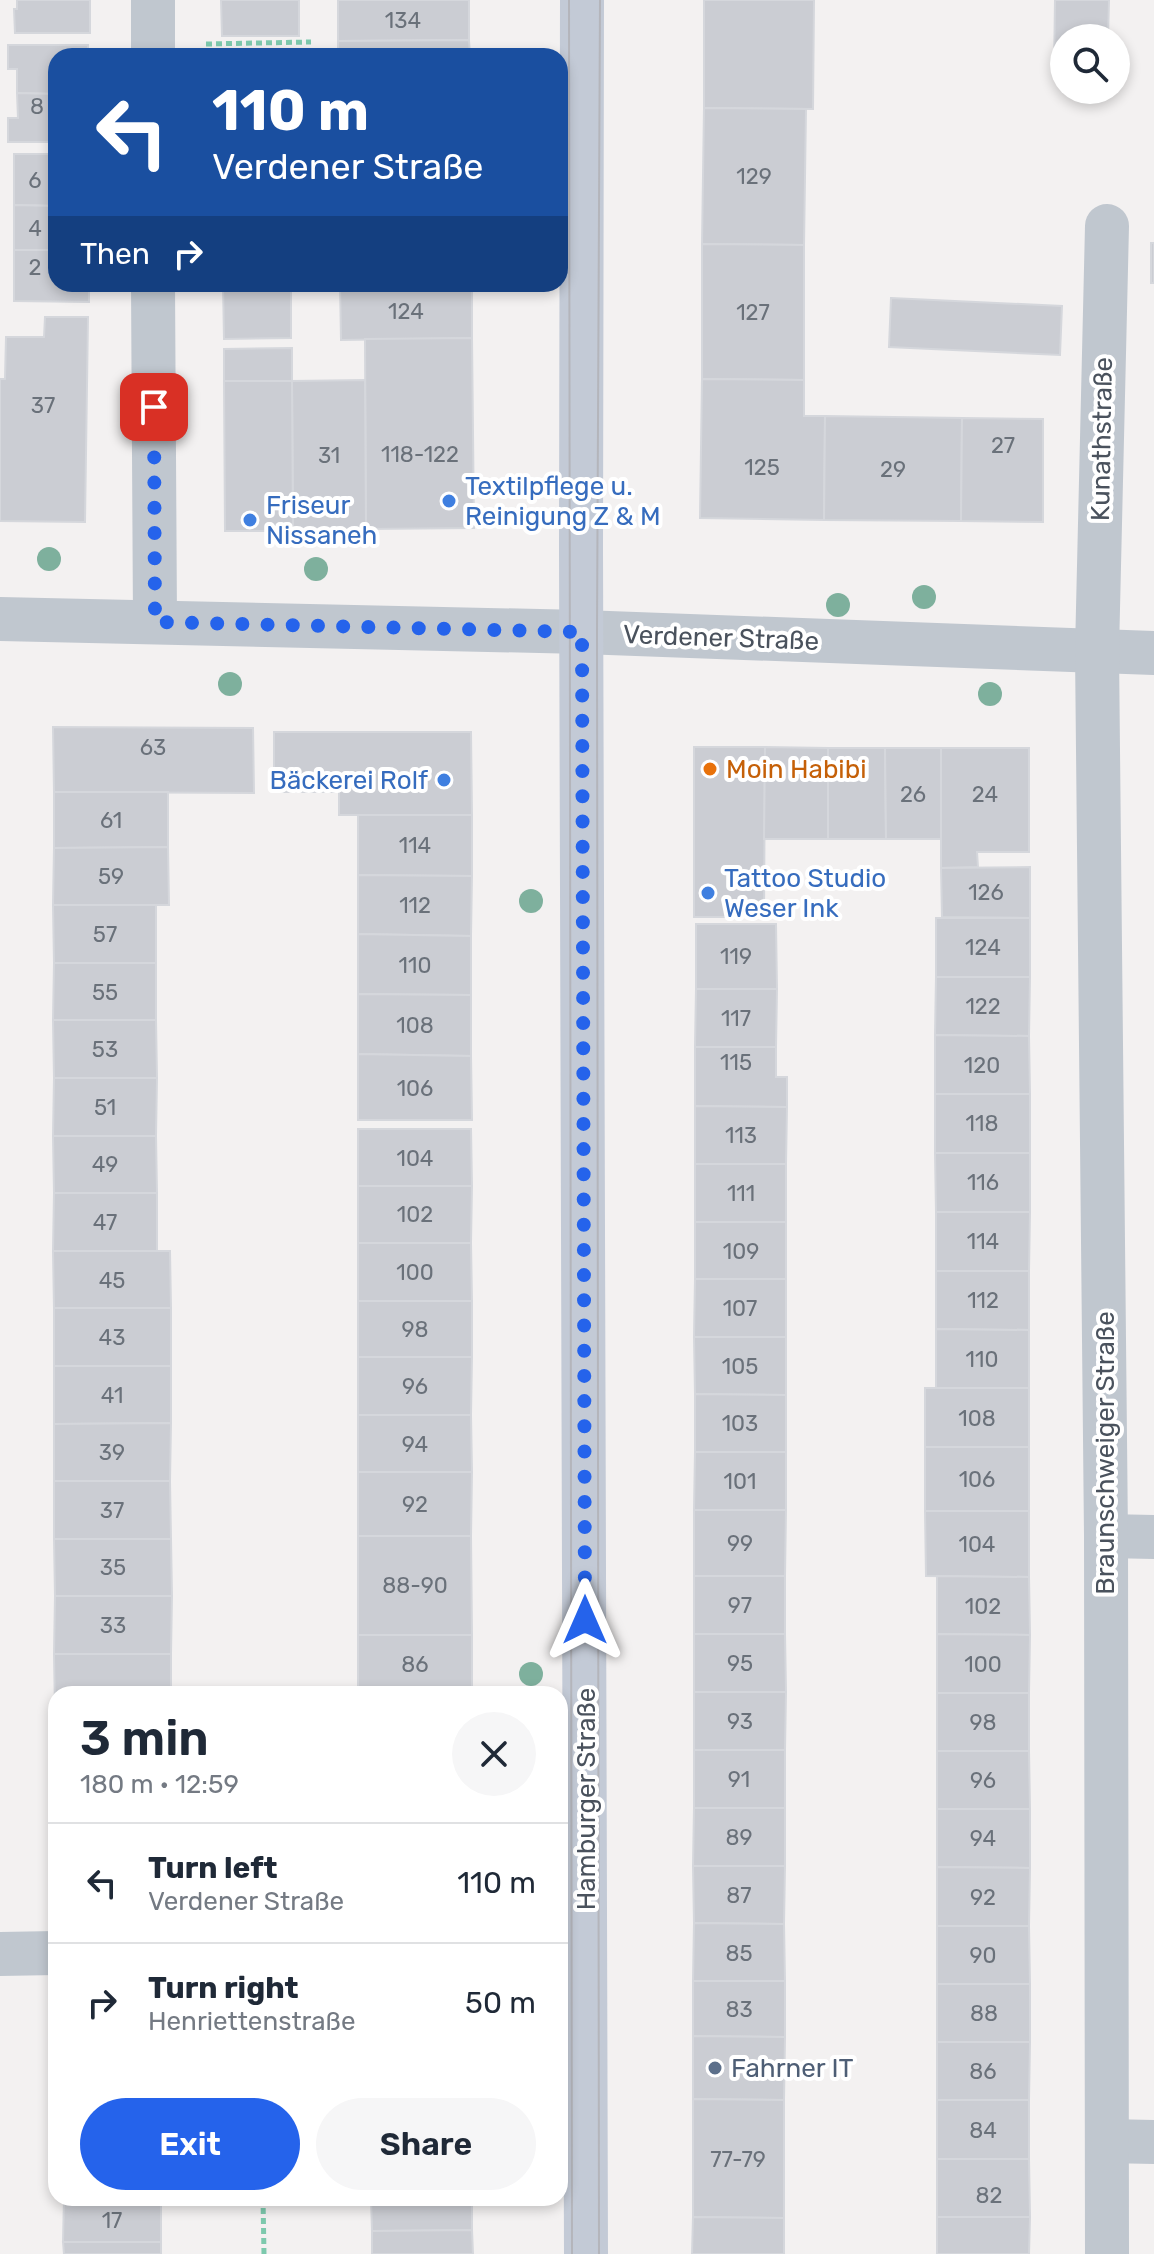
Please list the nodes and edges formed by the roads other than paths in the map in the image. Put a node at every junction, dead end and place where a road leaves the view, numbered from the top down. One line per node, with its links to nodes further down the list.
1 (153, 0): 3 (street)
2 (582, 0): 8 (street, Hamburger Straße)
3 (153, 48)
4 (1107, 226): 9 (street, Kunathstraße)
5 (153, 292): 7 (street)
6 (0, 619): 7 (street, Verdener Straße)
7 (155, 622): 8 (street, Verdener Straße)
8 (582, 632): 9 (street, Verdener Straße); 13 (street, Hamburger Straße)
9 (1097, 651): 10 (street, Verdener Straße); 11 (street, Braunschweiger Straße)
10 (1154, 653)
11 (1106, 1536): 12 (street); 16 (street, Braunschweiger Straße)
12 (1154, 1537)
13 (573, 1936): 18 (street, Hamburger Straße)
14 (48, 1953): 15 (street)
15 (0, 1954)
16 (1107, 2141): 17 (street); 19 (street, Braunschweiger Straße)
17 (1154, 2142)
18 (586, 2254)
19 (1107, 2254)

